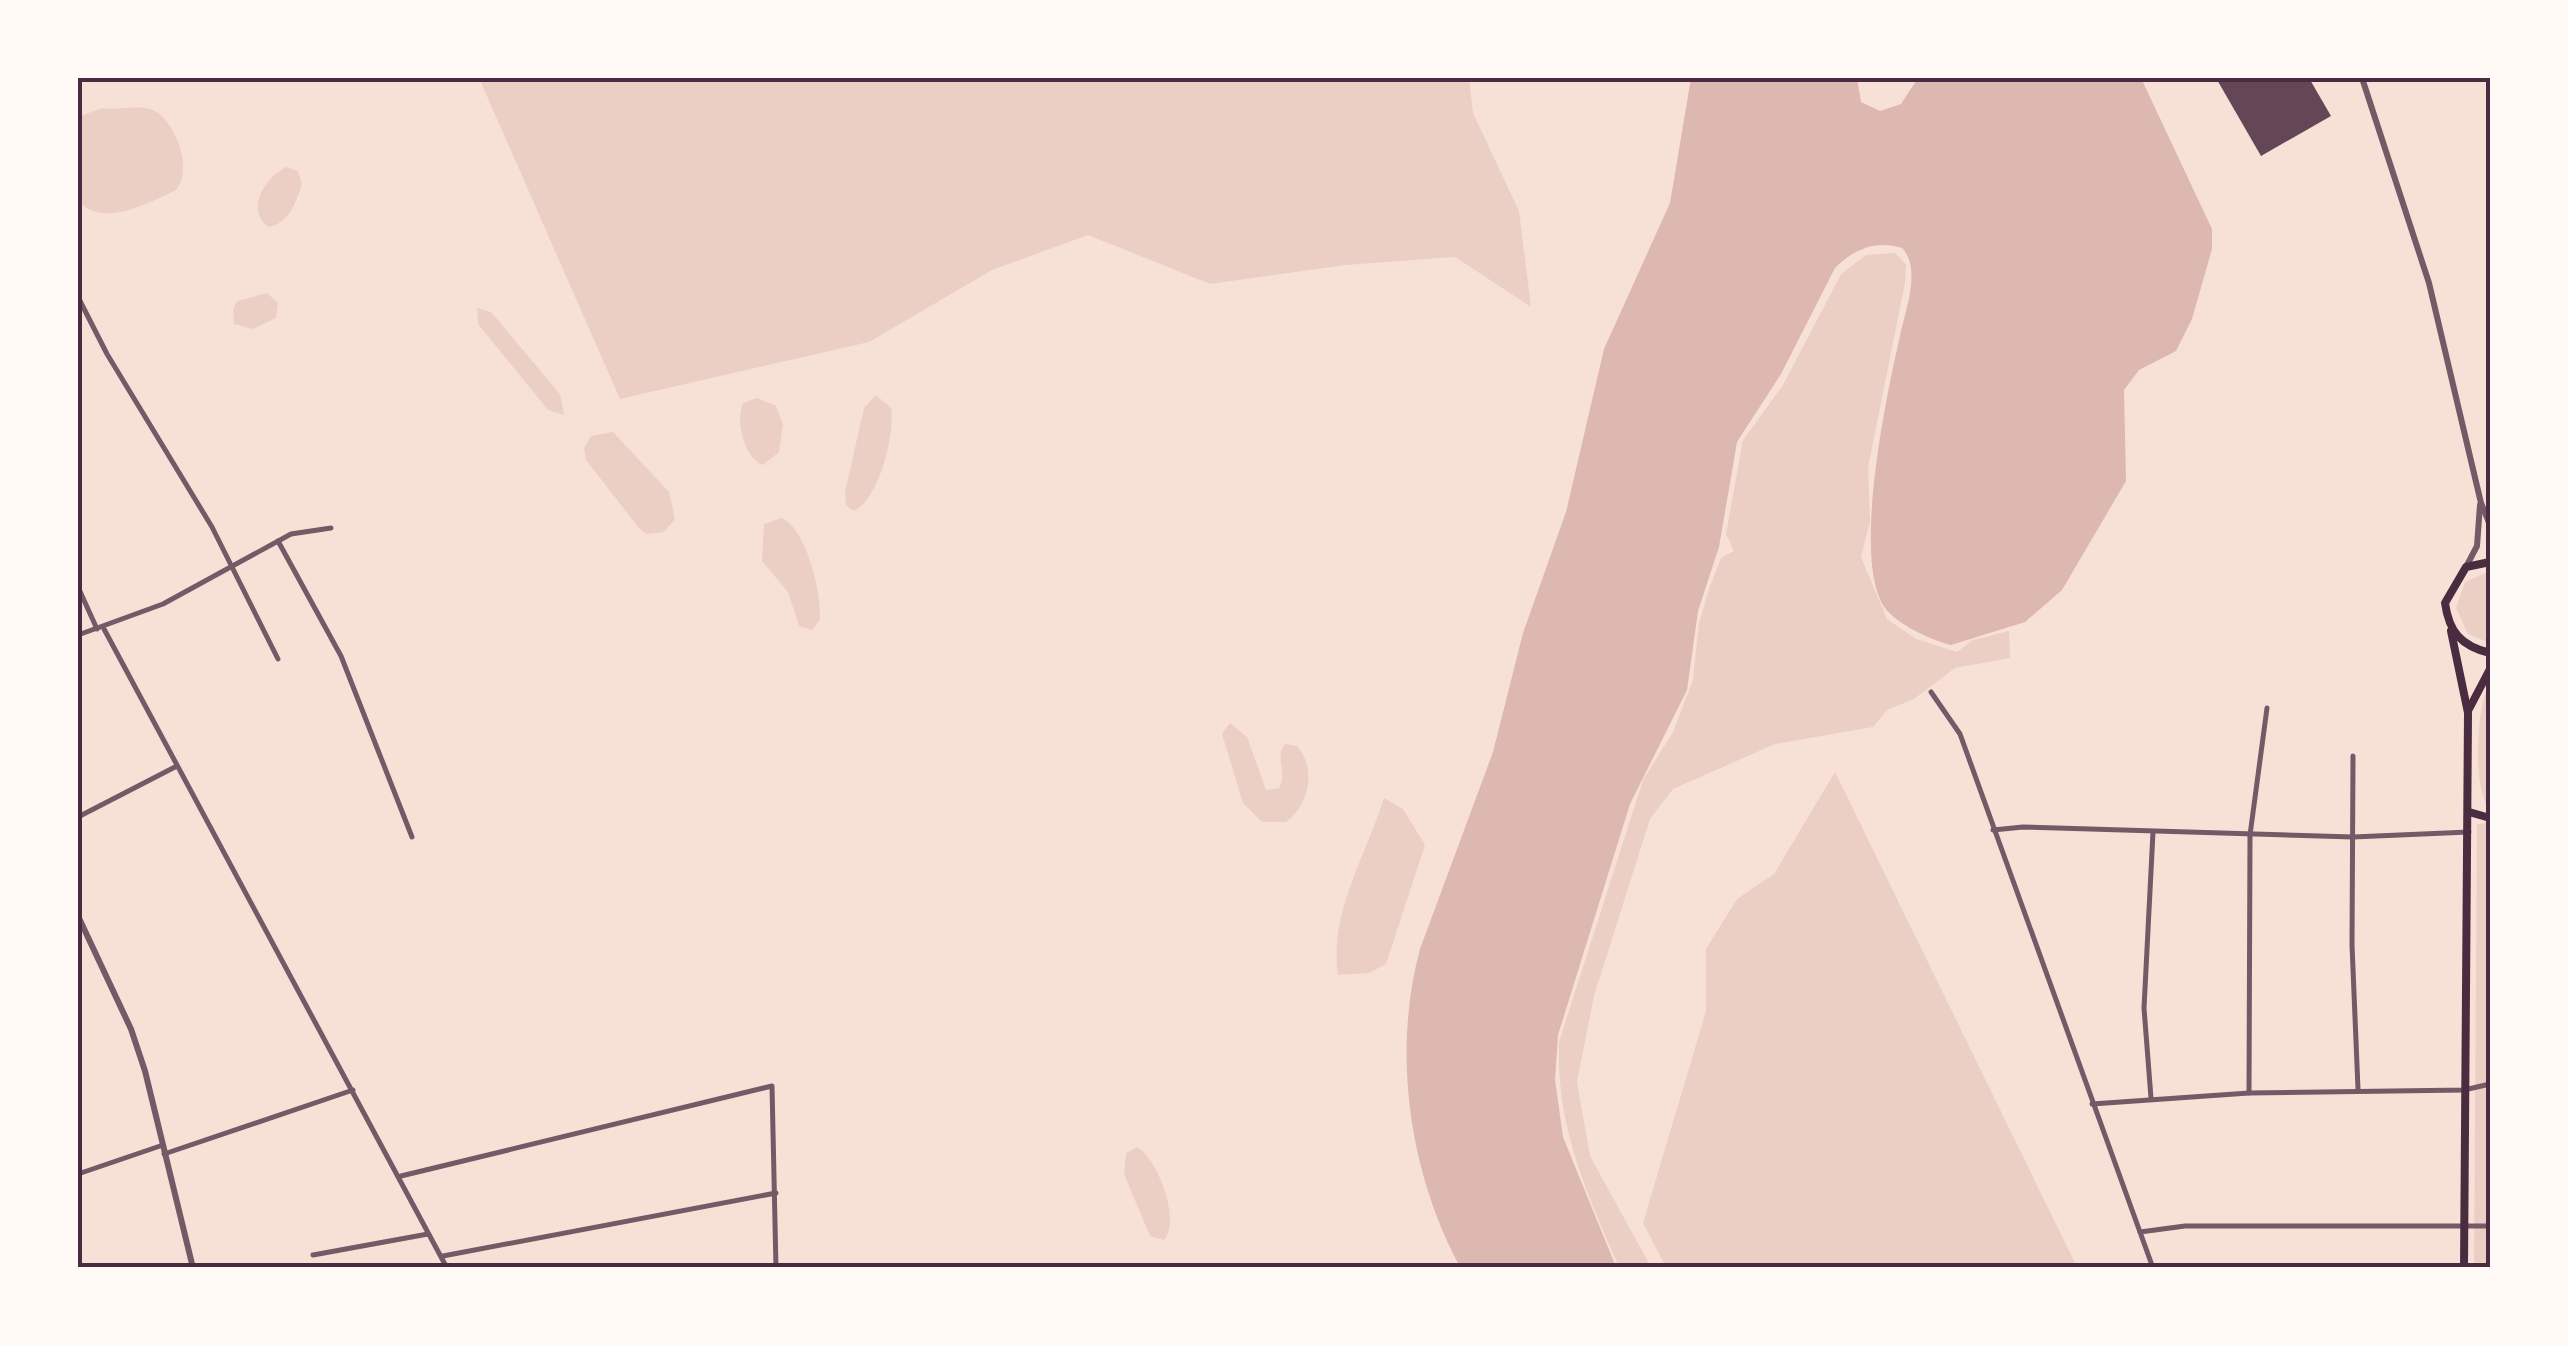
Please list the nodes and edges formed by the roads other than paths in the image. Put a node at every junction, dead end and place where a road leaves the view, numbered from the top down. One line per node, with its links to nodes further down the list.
1 (2362, 78): 3 (street)
2 (78, 297): 8 (street)
3 (2480, 504): 4 (street); 9 (street)
4 (2490, 525)
5 (331, 528): 6 (street)
6 (278, 541): 8 (street); 29 (street)
7 (2490, 562): 9 (main road)
8 (232, 566): 11 (street); 15 (street)
9 (2466, 567): 12 (main road)
10 (78, 587): 11 (street)
11 (101, 629): 13 (street); 21 (street)
12 (2451, 631): 14 (main road); 19 (main road)
13 (78, 635)
14 (2490, 652)
15 (278, 659)
16 (2490, 669): 19 (main road)
17 (1932, 692): 25 (street)
18 (2267, 708): 28 (street)
19 (2468, 713): 22 (main road)
20 (2353, 756): 30 (street)
21 (176, 767): 23 (street); 34 (street)
22 (2469, 812): 24 (main road); 27 (main road)
23 (78, 816)
24 (2490, 818)
25 (1993, 830): 26 (street); 38 (street)
26 (2152, 832): 28 (street); 37 (street)
27 (2469, 832): 30 (street); 35 (main road)
28 (2250, 834): 30 (street); 36 (street)
29 (412, 837)
30 (2353, 837): 33 (street)
31 (78, 916): 39 (street)
32 (2490, 1084): 35 (street)
33 (2358, 1089): 35 (street); 36 (street)
34 (353, 1090): 39 (street); 41 (street)
35 (2464, 1090): 43 (main road)
36 (2249, 1092): 37 (street)
37 (2151, 1098): 38 (street)
38 (2092, 1104): 45 (street)
39 (163, 1149): 40 (street); 49 (street)
40 (78, 1174)
41 (401, 1176): 42 (street); 46 (street)
42 (776, 1193): 48 (street); 51 (street)
43 (2465, 1226): 44 (street); 45 (street); 53 (main road)
44 (2490, 1226)
45 (2140, 1232): 52 (street)
46 (428, 1234): 47 (street); 48 (street)
47 (312, 1255)
48 (443, 1256): 50 (street)
49 (193, 1268)
50 (447, 1268)
51 (776, 1268)
52 (2154, 1268)
53 (2464, 1268)

